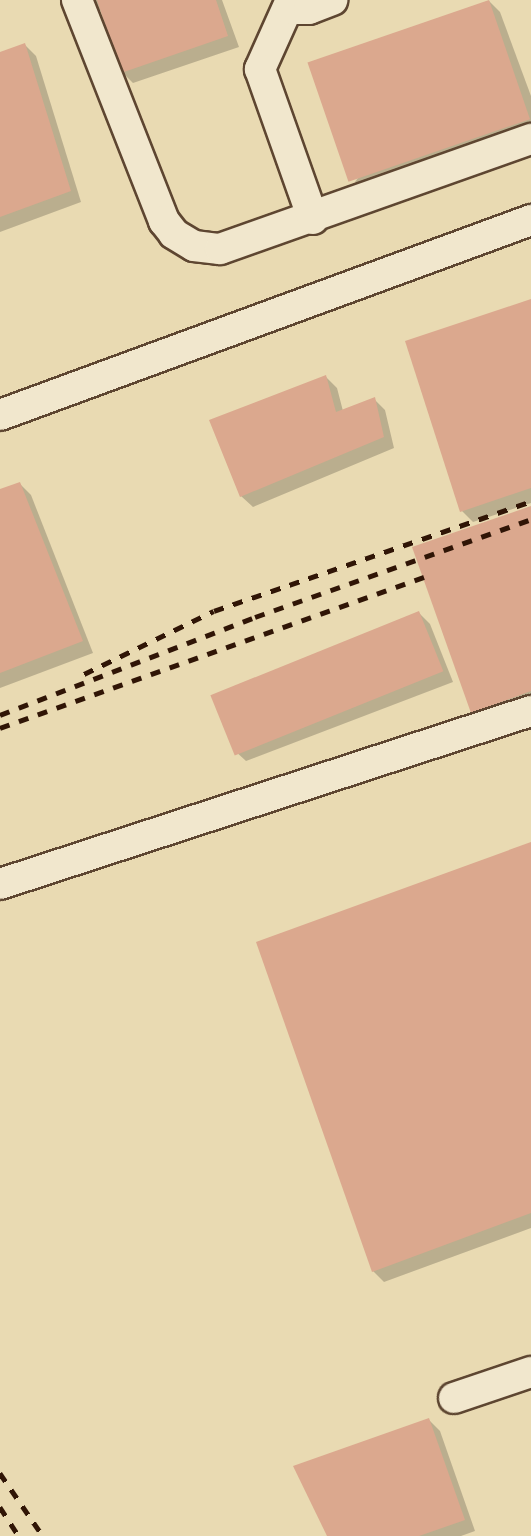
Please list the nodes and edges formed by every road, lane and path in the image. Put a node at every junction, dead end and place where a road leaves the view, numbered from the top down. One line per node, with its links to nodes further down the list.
1 (77, 0): 5 (lane)
2 (332, 0): 3 (lane)
3 (290, 4): 5 (lane)
4 (531, 139): 5 (lane)
5 (313, 219)
6 (531, 220): 7 (lane)
7 (0, 415)
8 (531, 711): 9 (lane)
9 (0, 884)
10 (531, 1372): 11 (lane)
11 (454, 1398)

